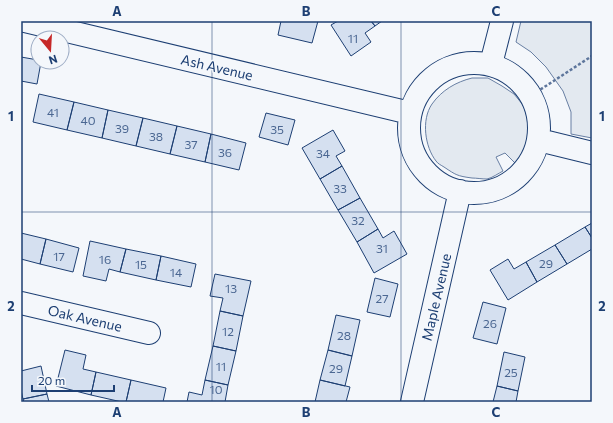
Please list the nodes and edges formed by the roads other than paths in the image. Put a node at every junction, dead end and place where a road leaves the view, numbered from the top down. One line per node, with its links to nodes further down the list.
1 (25, 21): 4 (street, Ash Avenue)
2 (502, 21): 3 (street)
3 (491, 64): 4 (street); 5 (street)
4 (410, 113): 7 (street)
5 (539, 140): 6 (street); 7 (street)
6 (592, 153)
7 (460, 192): 10 (street, Maple Avenue)
8 (21, 303): 9 (street, Oak Avenue)
9 (149, 333)
10 (412, 402)

